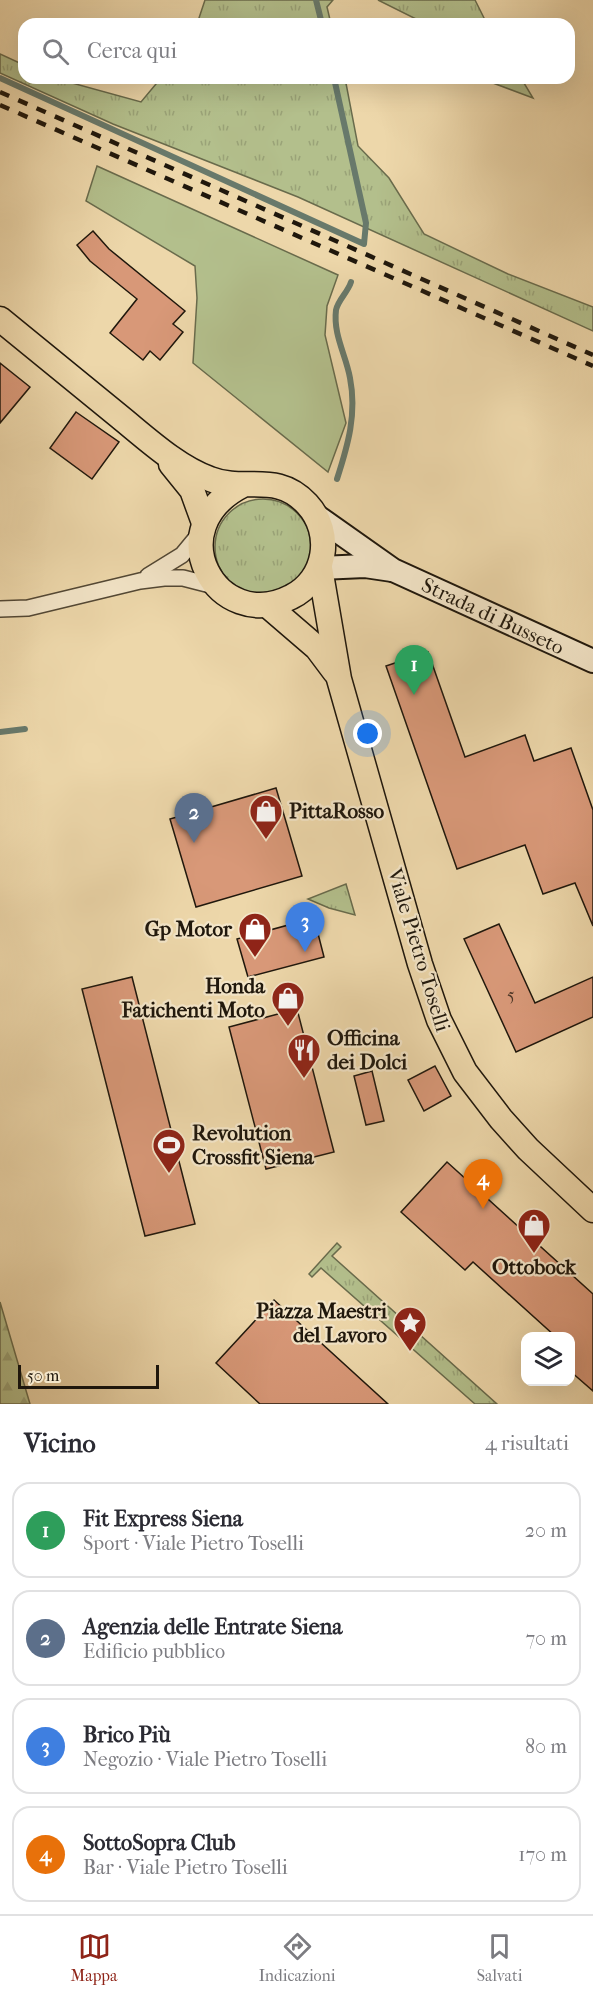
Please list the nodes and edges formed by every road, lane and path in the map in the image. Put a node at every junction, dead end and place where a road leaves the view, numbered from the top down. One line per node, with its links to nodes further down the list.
1 (0, 319): 2 (main road)
2 (154, 444): 3 (main road); 5 (main road)
3 (243, 485): 4 (main road); 5 (main road)
4 (315, 515): 6 (main road, Viale Pietro Toselli); 7 (street, Strada di Busseto)
5 (202, 527): 8 (street); 9 (main road)
6 (320, 568): 7 (street, Strada di Busseto); 10 (main road); 13 (main road, Viale Pietro Toselli)
7 (393, 570): 12 (street, Strada di Busseto)
8 (140, 581): 9 (street); 11 (street)
9 (218, 587): 10 (main road)
10 (267, 605): 13 (main road, Viale Pietro Toselli)
11 (0, 609)
12 (593, 661)
13 (339, 679): 14 (main road, Viale Pietro Toselli)
14 (593, 1210)

